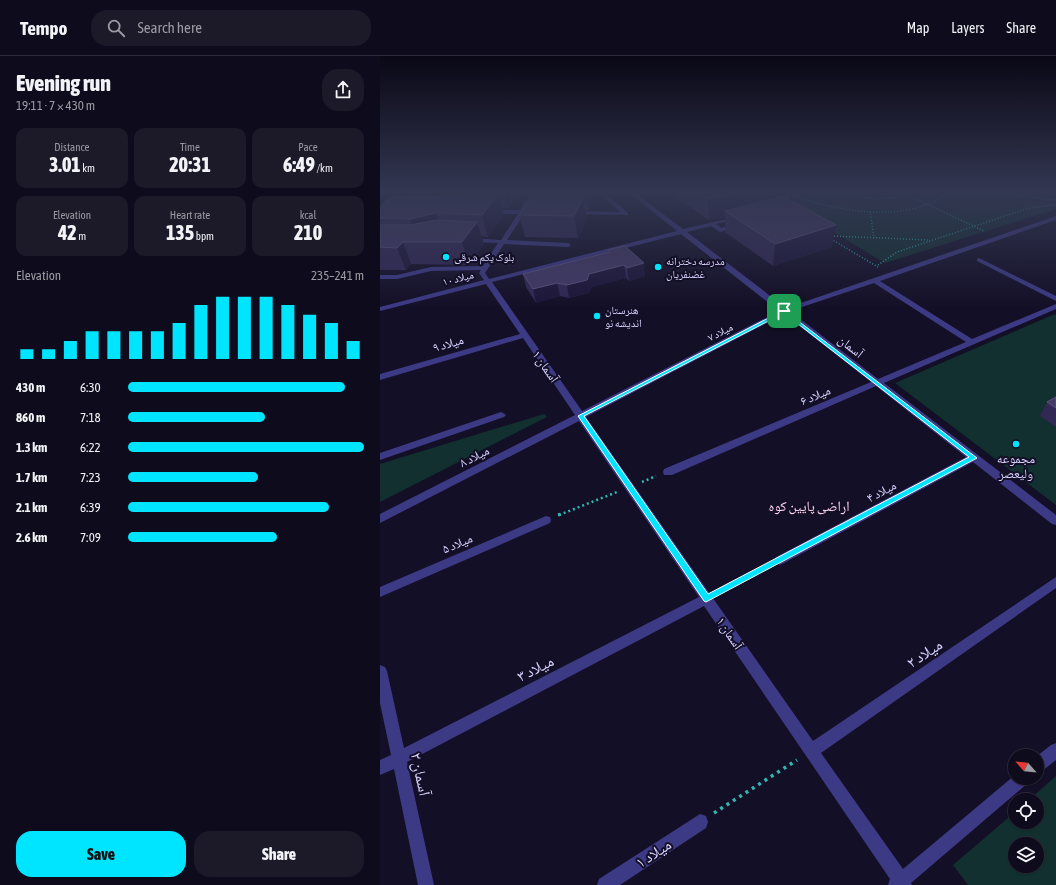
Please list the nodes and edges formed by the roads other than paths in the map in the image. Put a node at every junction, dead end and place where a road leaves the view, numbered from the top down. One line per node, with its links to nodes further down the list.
1 (510, 231): 5 (street)
2 (682, 231): 11 (street, میلاد ۱۰); 15 (street, آسمان)
3 (1018, 231): 10 (street, میلاد ۷)
4 (465, 239): 5 (street)
5 (503, 241): 6 (street); 8 (street)
6 (568, 245)
7 (980, 260): 12 (street)
8 (485, 268): 9 (street); 11 (street)
9 (380, 277)
10 (874, 280): 15 (street, میلاد ۷); 17 (street)
11 (488, 281): 14 (street, میلاد ۱۰); 16 (street, آسمان ۱)
12 (1056, 299)
13 (1055, 307): 17 (street, میلاد ۶)
14 (380, 309)
15 (784, 311): 19 (street, آسمان); 21 (street, میلاد ۷)
16 (524, 334): 18 (street, میلاد ۹); 21 (street, آسمان ۱)
17 (972, 342): 19 (street, میلاد ۶)
18 (380, 377)
19 (877, 383): 23 (street, آسمان); 24 (street, میلاد ۶)
20 (501, 415): 22 (street)
21 (581, 416): 25 (street, میلاد ۸); 31 (street, آسمان ۱)
22 (380, 457)
23 (974, 458): 27 (street, آسمان); 28 (street, میلاد ۴)
24 (668, 472)
25 (380, 519)
26 (546, 520): 30 (street, میلاد ۵)
27 (1056, 521)
28 (780, 560)
29 (1056, 582): 34 (street, میلاد ۲)
30 (380, 592)
31 (706, 599): 34 (street, آسمان ۱); 35 (street, میلاد ۳)
32 (380, 671): 35 (street, آسمان ۲)
33 (1056, 750): 36 (street)
34 (811, 751): 40 (street, آسمان ۱)
35 (399, 758): 37 (street, میلاد ۳); 41 (street, آسمان ۲)
36 (1044, 760)
37 (380, 768)
38 (1015, 785): 40 (street)
39 (700, 822): 42 (street, میلاد ۱)
40 (900, 884)
41 (426, 885)
42 (606, 885)

